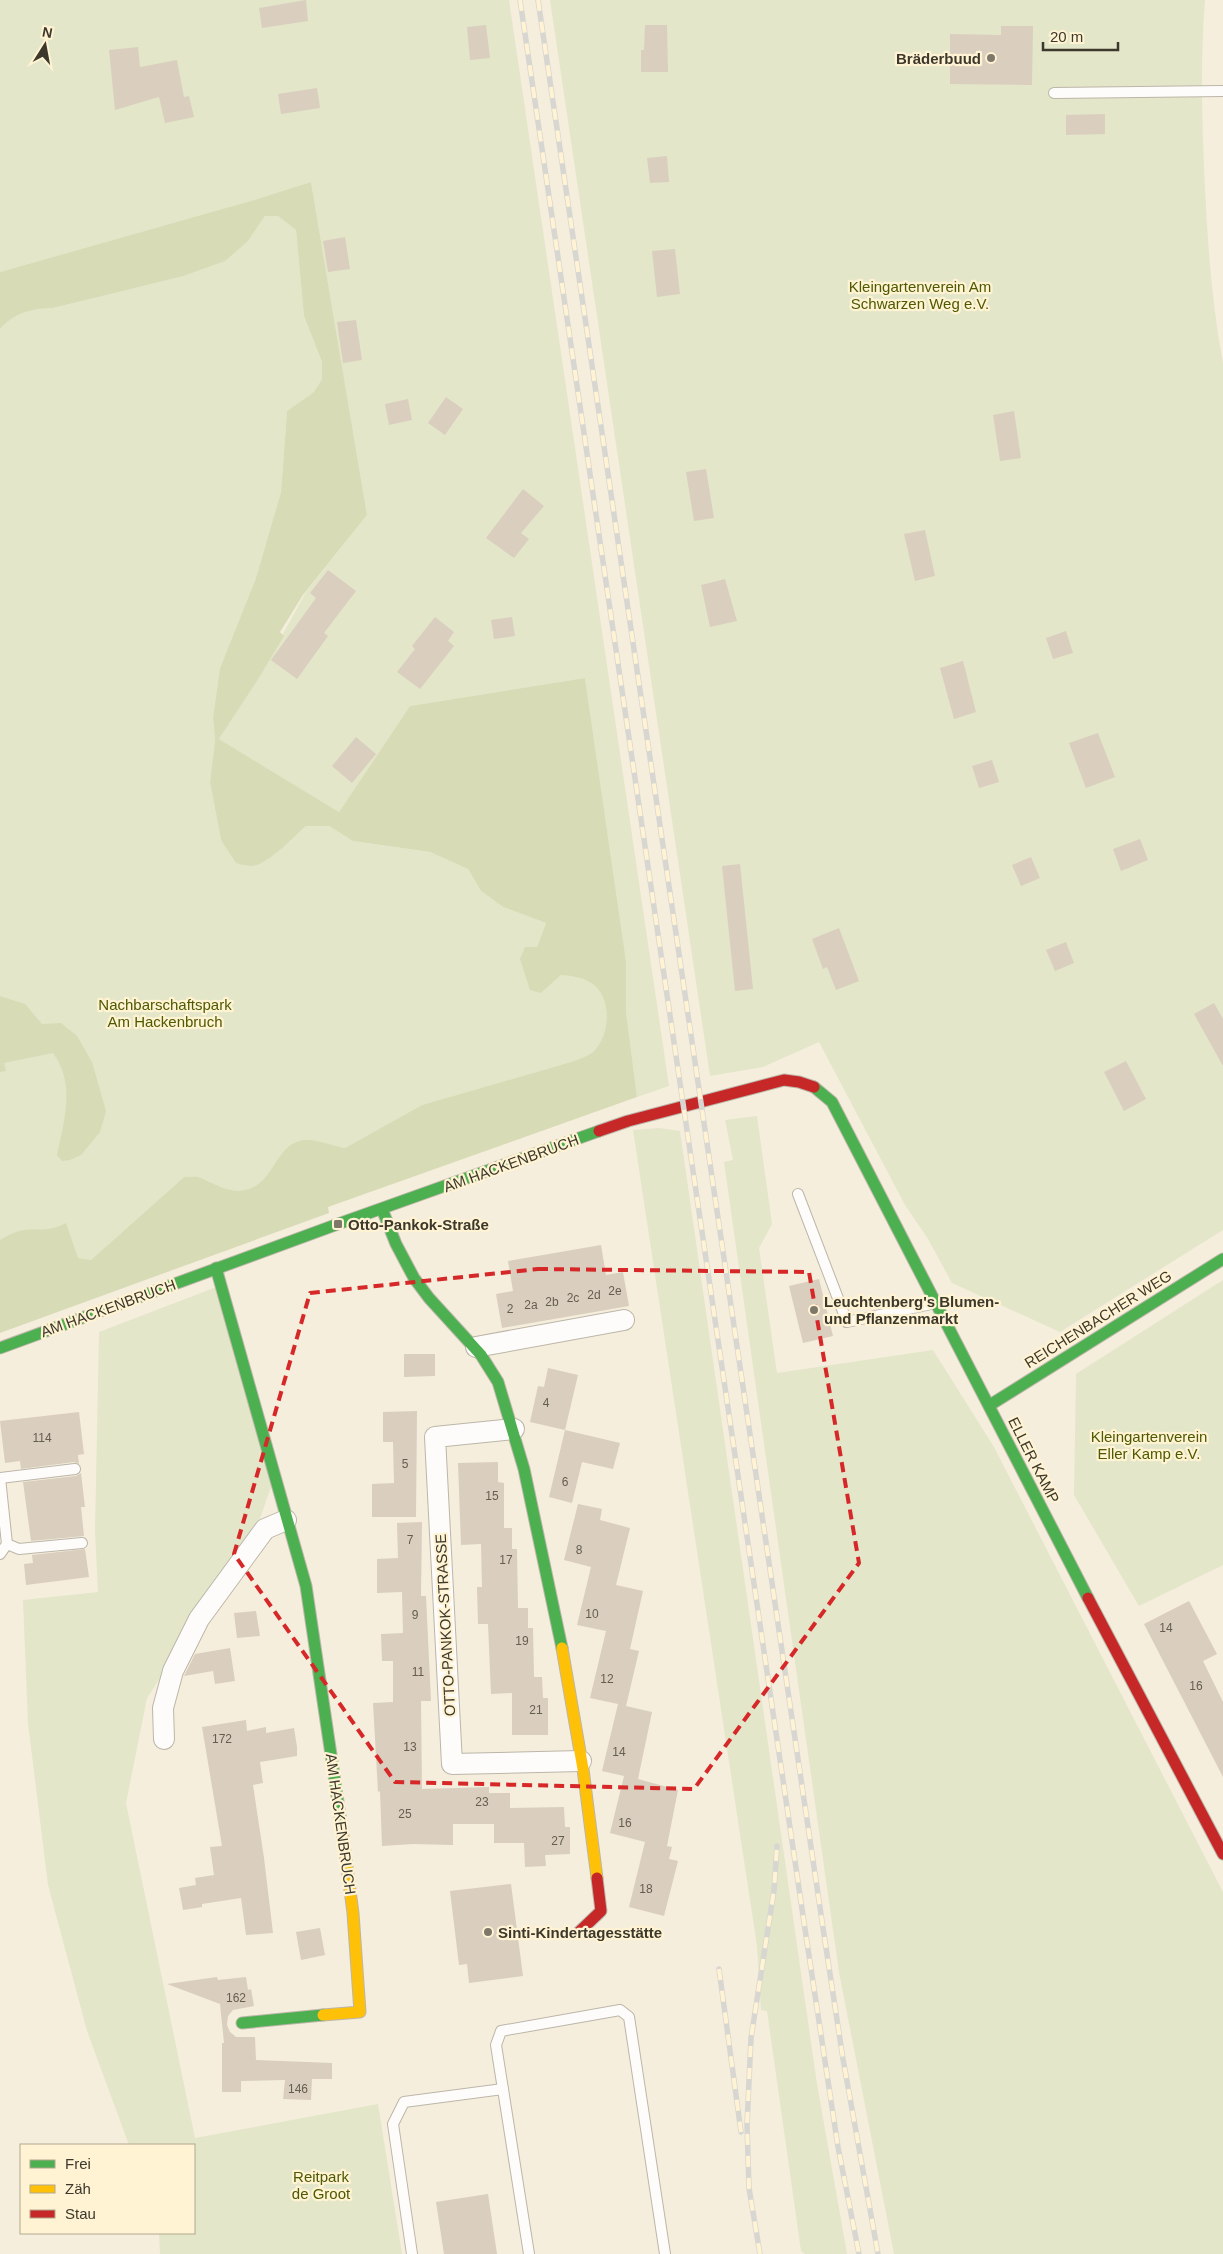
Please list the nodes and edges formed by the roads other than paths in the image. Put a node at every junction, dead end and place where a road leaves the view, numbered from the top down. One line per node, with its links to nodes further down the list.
1 (1223, 91): 2 (lane)
2 (1054, 93)
3 (812, 1085): 5 (street, AM HACKENBRUCH); 8 (street, ELLER KAMP)
4 (798, 1194): 8 (lane)
5 (382, 1209): 7 (street, AM HACKENBRUCH); 10 (street)
6 (1223, 1259): 12 (street, REICHENBACHER WEG)
7 (216, 1268): 11 (street, AM HACKENBRUCH); 16 (street, AM HACKENBRUCH)
8 (937, 1303): 12 (street, ELLER KAMP)
9 (624, 1320): 10 (street)
10 (476, 1347): 13 (street)
11 (0, 1348)
12 (990, 1405): 22 (street, ELLER KAMP)
13 (514, 1429): 21 (street); 21 (street, OTTO-PANKOK-STRASSE)
14 (75, 1470): 15 (lane)
15 (0, 1478): 18 (lane)
16 (286, 1520): 20 (street); 24 (street, AM HACKENBRUCH)
17 (82, 1543): 18 (lane)
18 (7, 1544): 19 (lane)
19 (0, 1554)
20 (164, 1739)
21 (582, 1761): 23 (street)
22 (1223, 1854)
23 (578, 1933)
24 (242, 2023)
25 (503, 2089): 26 (lane); 27 (lane); 28 (lane)
26 (412, 2254)
27 (529, 2254)
28 (665, 2254)

